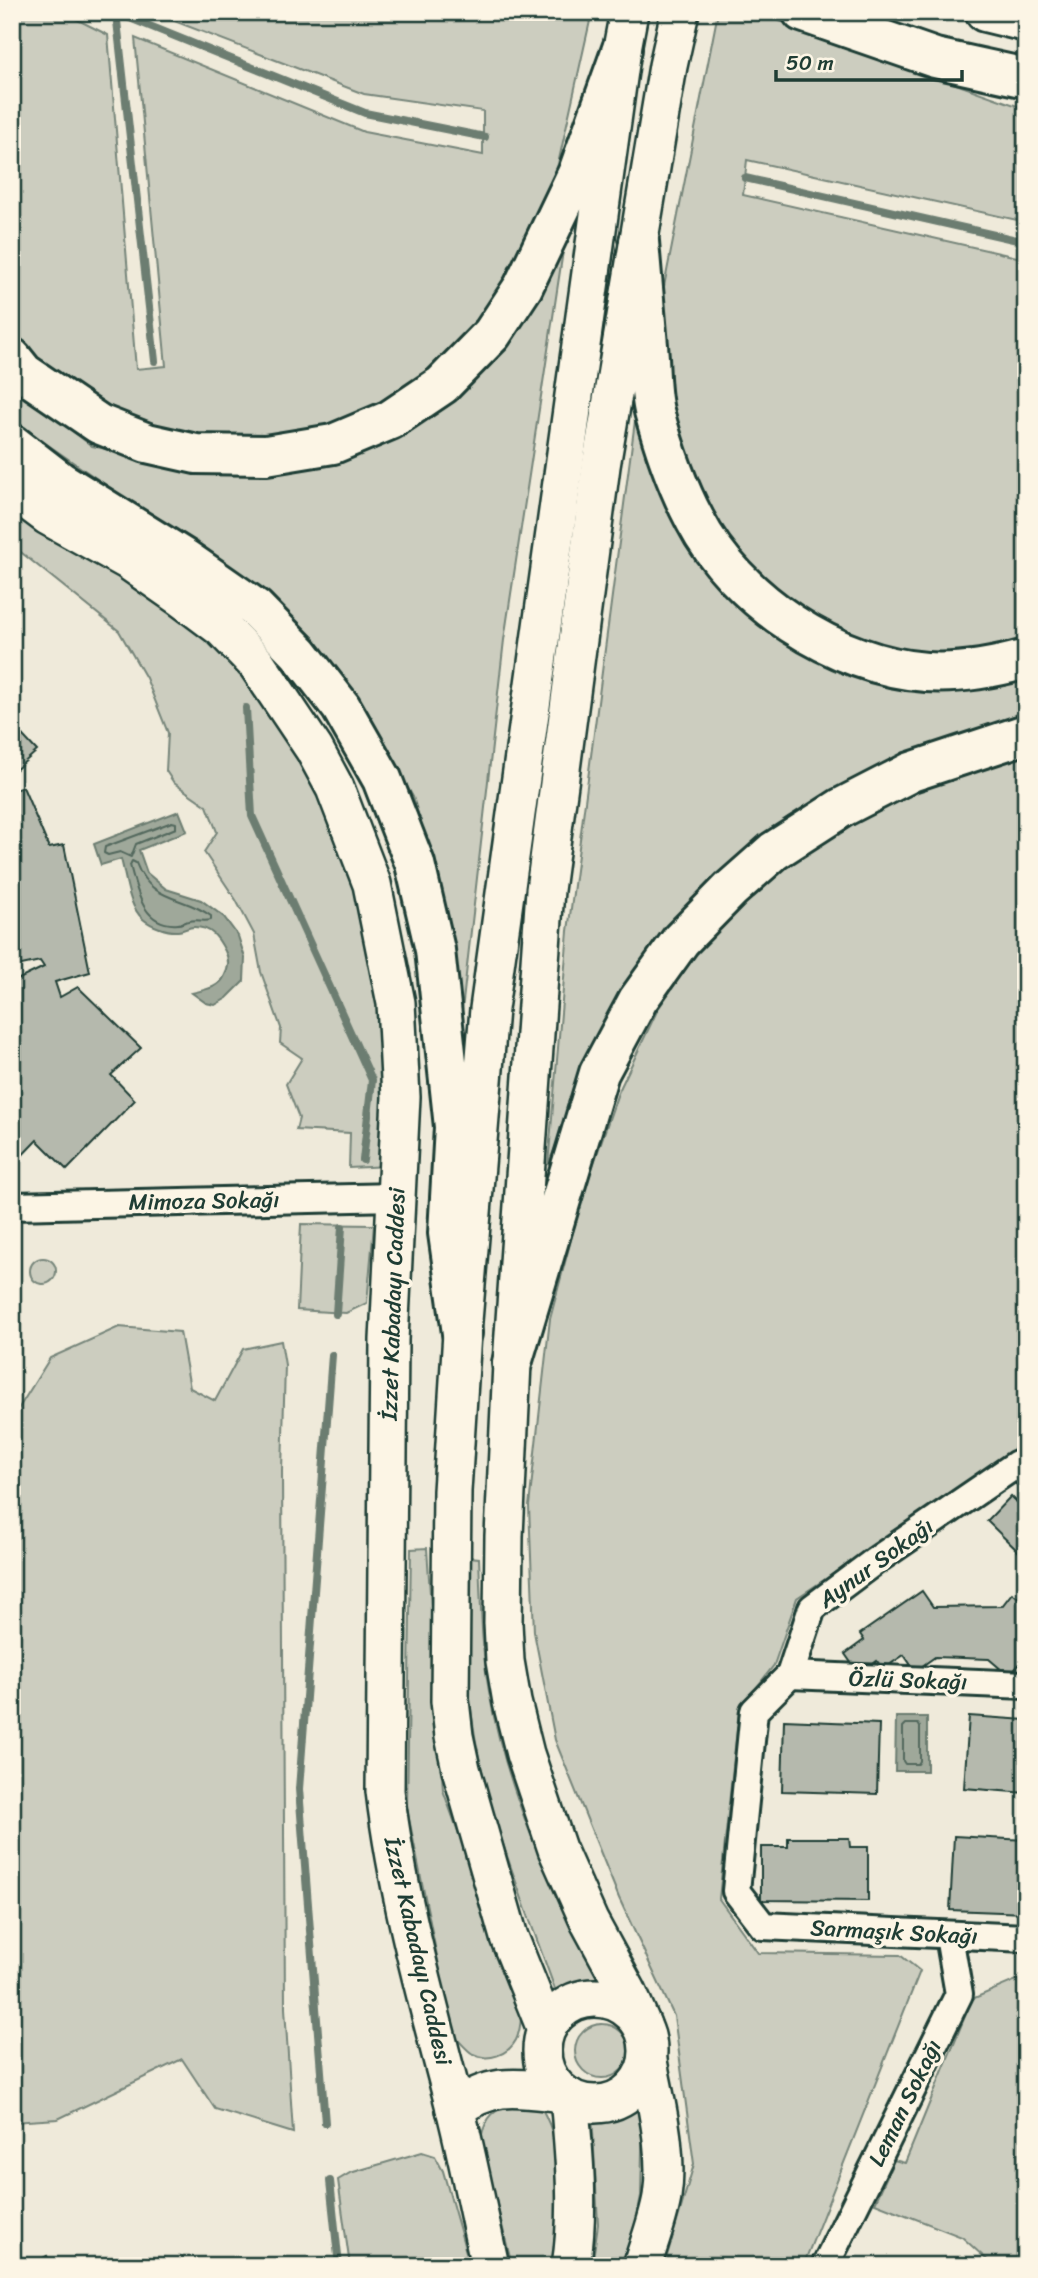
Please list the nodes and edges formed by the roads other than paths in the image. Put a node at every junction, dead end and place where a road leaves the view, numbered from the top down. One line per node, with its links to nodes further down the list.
1 (629, 12): 6 (main road)
2 (680, 12): 10 (main road)
3 (802, 12): 7 (highway)
4 (985, 12): 5 (highway)
5 (1026, 22)
6 (622, 49): 11 (highway); 18 (main road)
7 (935, 58): 8 (highway); 9 (highway)
8 (1026, 78)
9 (1026, 98)
10 (639, 242): 14 (highway); 19 (main road)
11 (12, 358)
12 (12, 444): 18 (highway)
13 (12, 489): 16 (main road, İzzet Kabadayı Caddesi)
14 (1026, 659)
15 (1026, 734): 19 (highway)
16 (396, 1197): 17 (street, Mimoza Sokağı); 30 (main road, İzzet Kabadayı Caddesi)
17 (12, 1206)
18 (462, 1333): 27 (main road)
19 (512, 1363): 26 (main road)
20 (1021, 1469): 21 (street, Aynur Sokağı)
21 (790, 1675): 22 (street, Özlü Sokağı); 23 (street, Aynur Sokağı)
22 (1026, 1685)
23 (763, 1926): 24 (street, Sarmaşık Sokağı)
24 (949, 1936): 25 (street, Sarmaşık Sokağı); 34 (street, Leman Sokağı)
25 (1026, 1938)
26 (642, 2025): 27 (main road); 28 (main road)
27 (544, 2036): 29 (main road); 30 (main road)
28 (648, 2061): 29 (main road); 33 (main road)
29 (566, 2095): 30 (main road); 32 (main road)
30 (455, 2109): 31 (main road, İzzet Kabadayı Caddesi)
31 (490, 2266)
32 (571, 2266)
33 (642, 2266)
34 (825, 2266)

